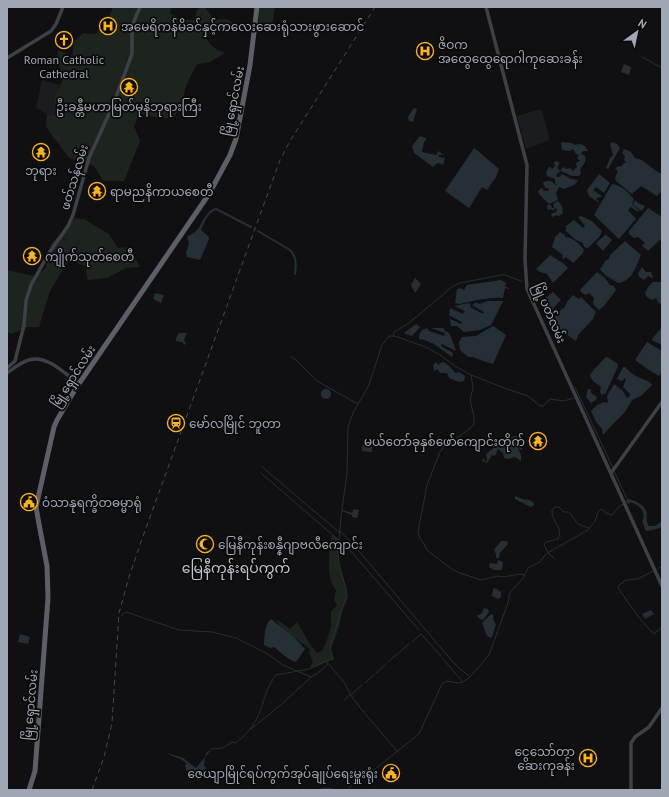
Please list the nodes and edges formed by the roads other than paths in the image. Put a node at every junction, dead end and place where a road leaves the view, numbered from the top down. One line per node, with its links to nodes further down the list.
1 (63, 7): 5 (main road)
2 (140, 7): 6 (main road, ဖတ်သန်လမ်း)
3 (257, 7): 8 (highway, မြို့ရှောင်လမ်း)
4 (486, 7): 10 (main road, မြို့ပတ်လမ်း)
5 (7, 58)
6 (7, 368)
7 (7, 373): 8 (main road)
8 (79, 384): 13 (highway, မြို့ရှောင်လမ်း)
9 (662, 402): 10 (main road)
10 (611, 473): 11 (main road, မြို့ပတ်လမ်း)
11 (662, 586)
12 (662, 708): 14 (main road)
13 (29, 790)
14 (631, 790)

